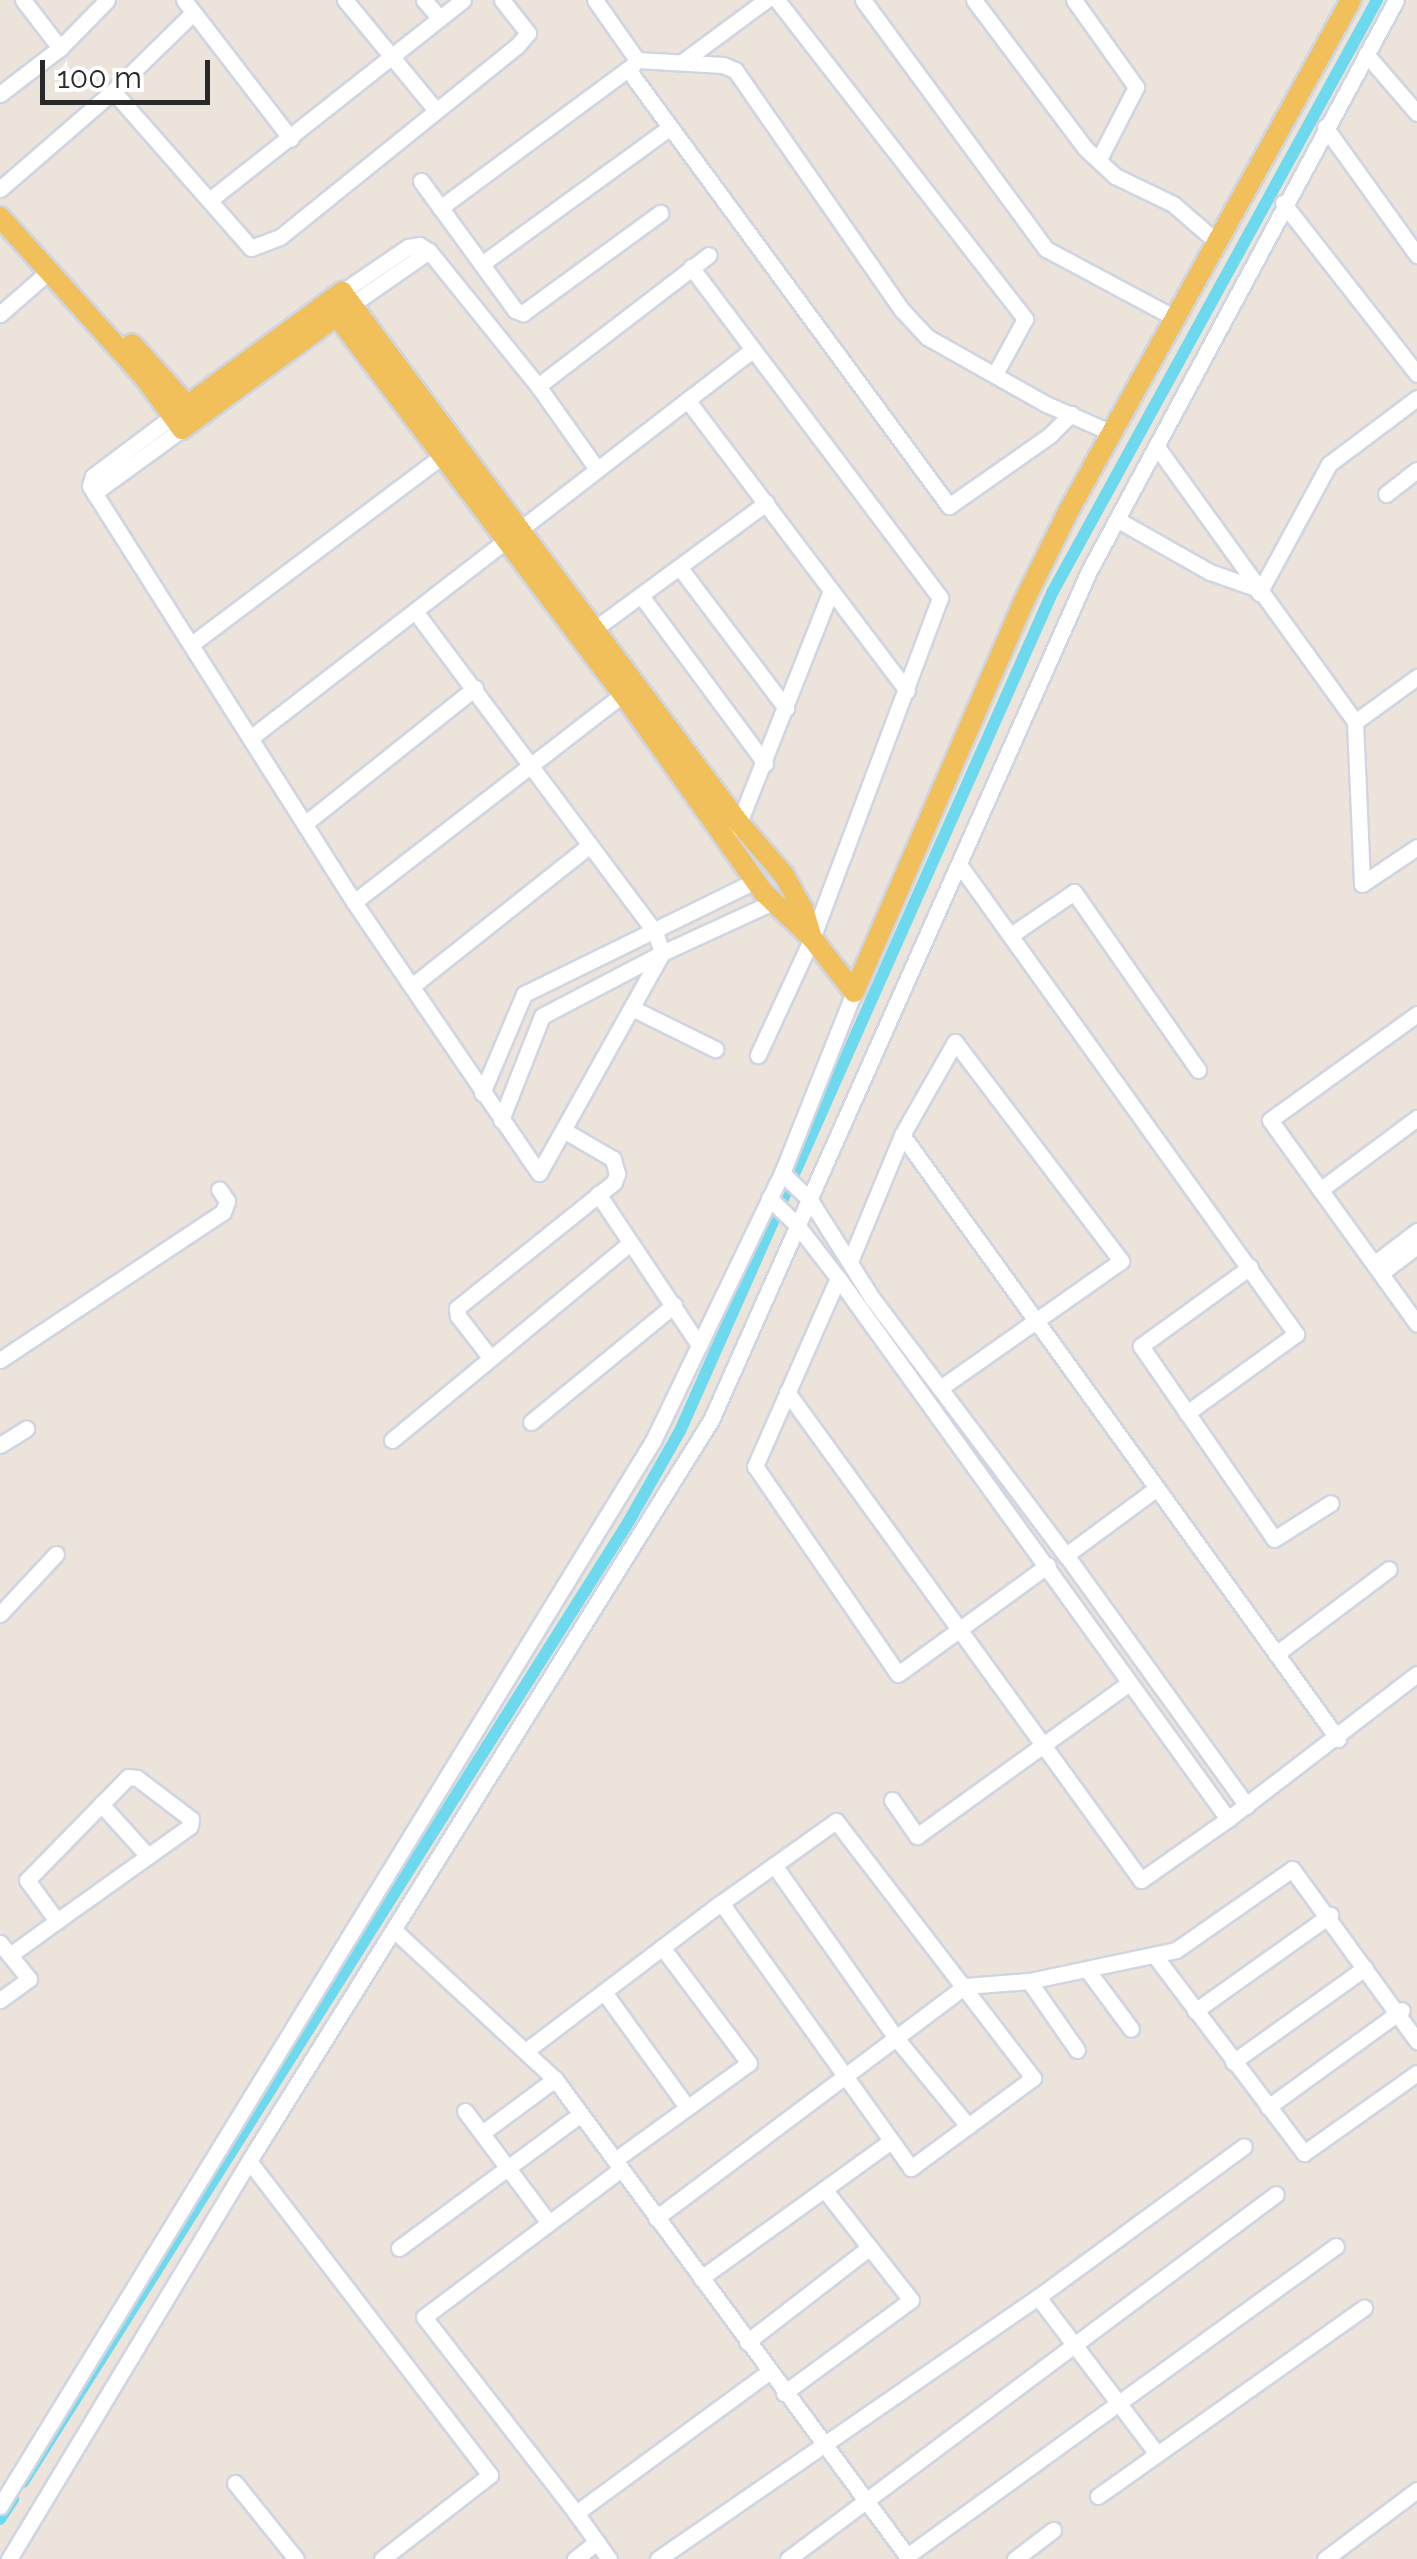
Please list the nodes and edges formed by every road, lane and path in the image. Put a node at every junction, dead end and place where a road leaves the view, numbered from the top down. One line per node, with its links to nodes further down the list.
1 (23, 0): 17 (street)
2 (345, 0): 19 (street)
3 (424, 0): 16 (street)
4 (463, 0): 16 (street)
5 (502, 0): 24 (street)
6 (595, 0): 21 (street)
7 (766, 0): 20 (street)
8 (777, 0): 48 (street)
9 (863, 0): 46 (street)
10 (974, 0): 29 (street)
11 (1074, 0): 29 (street)
12 (1351, 0): 38 (main road)
13 (1396, 0): 18 (street)
14 (105, 1): 17 (street)
15 (188, 7): 22 (street); 28 (street)
16 (438, 17): 19 (street)
17 (60, 48): 23 (street)
18 (1366, 54): 25 (street); 26 (street)
19 (392, 56): 24 (street); 28 (street)
20 (682, 62): 21 (street); 48 (street)
21 (633, 66): 27 (street); 35 (street)
22 (114, 91): 31 (street); 33 (street)
23 (0, 94)
24 (434, 108): 33 (street)
25 (1417, 114)
26 (1326, 127): 34 (street); 40 (street)
27 (669, 128): 41 (street); 53 (street)
28 (291, 139): 33 (street)
29 (1099, 159): 38 (street)
30 (421, 182): 35 (street)
31 (0, 189)
32 (0, 198): 54 (main road)
33 (211, 199)
34 (1284, 203): 49 (street); 56 (street)
35 (440, 208): 41 (street)
36 (660, 213): 41 (street)
37 (0, 217): 43 (main road)
38 (1218, 244): 46 (main road)
39 (708, 255): 42 (street)
40 (1417, 255)
41 (482, 263)
42 (691, 267): 47 (street); 50 (street)
43 (47, 273): 45 (street); 54 (main road)
44 (339, 304): 50 (street); 54 (main road); 57 (main road)
45 (0, 314)
46 (1174, 318): 55 (main road)
47 (752, 350): 52 (street); 74 (street)
48 (996, 374): 53 (street)
49 (1417, 374)
50 (538, 386): 58 (street)
51 (1417, 398): 65 (street)
52 (688, 401): 58 (street); 61 (street)
53 (1071, 414): 55 (street)
54 (185, 417): 70 (street)
55 (1110, 432): 93 (main road)
56 (1157, 447): 62 (street); 65 (street)
57 (450, 450): 63 (main road); 70 (street)
58 (597, 469): 63 (street)
59 (1417, 470): 60 (street)
60 (1386, 494)
61 (766, 503): 64 (street); 66 (street)
62 (1118, 520): 65 (street); 84 (street)
63 (514, 537): 68 (street); 69 (main road)
64 (680, 568): 67 (street); 75 (street)
65 (1258, 590): 76 (street)
66 (830, 592): 74 (street); 75 (street)
67 (642, 596): 69 (street); 78 (street)
68 (416, 612): 72 (street); 77 (street)
69 (588, 634): 73 (main road)
70 (194, 643): 77 (street)
71 (1417, 677): 76 (street)
72 (475, 688): 79 (street); 80 (street)
73 (629, 690): 79 (street); 81 (main road)
74 (907, 691): 90 (street)
75 (786, 708): 78 (street)
76 (1355, 722): 83 (street)
77 (253, 736): 80 (street)
78 (765, 763): 81 (street)
79 (533, 767): 82 (street); 86 (street)
80 (307, 822): 86 (street)
81 (735, 832): 85 (main road); 90 (main road)
82 (590, 846): 88 (street); 92 (street)
83 (1417, 847)
84 (961, 867): 89 (street); 108 (street)
85 (755, 880): 87 (main road); 88 (street)
86 (354, 902): 92 (street)
87 (774, 902): 90 (main road); 91 (street)
88 (655, 932): 91 (street); 99 (street)
89 (1011, 936): 98 (street); 115 (street)
90 (812, 938): 93 (main road); 97 (street)
91 (662, 952): 94 (street); 101 (street)
92 (412, 986): 99 (street)
93 (854, 992): 104 (street)
94 (632, 1008): 96 (street); 102 (street)
95 (1417, 1014): 106 (street)
96 (715, 1049)
97 (758, 1055)
98 (1198, 1070)
99 (482, 1094): 101 (street)
100 (1417, 1118): 106 (street)
101 (501, 1120): 102 (street)
102 (565, 1131): 107 (street)
103 (902, 1134): 114 (street); 119 (street); 119 (street)
104 (786, 1176): 108 (street); 109 (street)
105 (219, 1189): 123 (street)
106 (1320, 1190): 116 (street)
107 (598, 1194): 112 (street); 122 (street)
108 (806, 1196): 110 (street); 114 (street)
109 (772, 1200): 110 (street); 121 (street)
110 (794, 1223): 117 (street); 153 (street)
111 (1417, 1231): 116 (street)
112 (630, 1244): 118 (street); 122 (street)
113 (1417, 1246): 116 (street)
114 (851, 1259): 124 (street)
115 (1250, 1267): 126 (street); 126 (street)
116 (1378, 1268): 120 (street)
117 (838, 1278): 125 (street); 135 (street)
118 (674, 1305): 121 (street); 127 (street)
119 (1036, 1322): 124 (street); 131 (street)
120 (1417, 1324)
121 (699, 1345): 206 (street)
122 (489, 1356): 129 (street)
123 (0, 1360)
124 (942, 1388): 134 (street)
125 (787, 1392): 138 (street); 138 (street)
126 (1187, 1413): 132 (street)
127 (530, 1422)
128 (26, 1429): 130 (street)
129 (392, 1440)
130 (0, 1445)
131 (1157, 1488): 134 (street); 139 (street)
132 (1331, 1503)
133 (56, 1554): 137 (street)
134 (1066, 1555): 146 (street)
135 (1048, 1565): 138 (street); 141 (street)
136 (1389, 1569): 139 (street)
137 (0, 1614)
138 (959, 1629): 143 (street)
139 (1276, 1654): 142 (street)
140 (1417, 1674): 142 (street)
141 (1129, 1683): 143 (street); 147 (street)
142 (1338, 1739): 146 (street)
143 (1042, 1745): 144 (street); 147 (street)
144 (892, 1800)
145 (100, 1804): 148 (street); 148 (street); 152 (street)
146 (1247, 1806): 147 (street)
147 (1228, 1820)
148 (148, 1856): 152 (street)
149 (774, 1865): 150 (street); 160 (street); 166 (street)
150 (720, 1903): 154 (street); 172 (street)
151 (1330, 1916): 156 (street); 157 (street); 163 (street)
152 (57, 1922): 155 (street)
153 (394, 1930): 168 (street); 182 (street)
154 (662, 1947): 161 (street); 174 (street)
155 (5, 1949): 162 (street)
156 (1154, 1956): 158 (street); 163 (street)
157 (1366, 1968): 164 (street); 170 (street)
158 (1088, 1971): 159 (street); 165 (street)
159 (1028, 1982): 160 (street); 169 (street)
160 (965, 1986): 166 (street); 178 (street)
161 (604, 1992): 168 (street); 174 (street)
162 (0, 2000)
163 (1195, 2011): 170 (street)
164 (1401, 2011): 167 (street); 175 (street)
165 (1131, 2030)
166 (896, 2038): 172 (street); 178 (street)
167 (1417, 2041)
168 (527, 2050): 173 (street)
169 (1077, 2050)
170 (1233, 2062): 175 (street)
171 (1417, 2073): 175 (street)
172 (843, 2077): 180 (street); 187 (street)
173 (555, 2079): 177 (street); 179 (street)
174 (687, 2107): 183 (street)
175 (1268, 2107)
176 (465, 2112): 179 (street)
177 (581, 2114): 183 (street); 184 (street)
178 (968, 2126): 180 (street)
179 (482, 2133): 184 (street)
180 (891, 2140): 185 (street)
181 (1244, 2146): 193 (street)
182 (248, 2161): 211 (street); 213 (street)
183 (618, 2164): 187 (street); 188 (street)
184 (509, 2168): 188 (street); 191 (street)
185 (824, 2189): 190 (street); 192 (street)
186 (1276, 2194): 196 (street)
187 (656, 2218): 192 (street)
188 (549, 2222): 207 (street)
189 (1336, 2246): 199 (street)
190 (870, 2247): 195 (street); 198 (street)
191 (400, 2248)
192 (700, 2278): 195 (street)
193 (1038, 2297): 196 (street); 200 (street)
194 (1364, 2308): 201 (street)
195 (747, 2342): 197 (street)
196 (1076, 2343): 199 (street); 205 (street)
197 (768, 2372): 198 (street); 207 (street)
198 (784, 2393): 200 (street)
199 (1118, 2401): 201 (street); 210 (street)
200 (822, 2446): 205 (street); 216 (street)
201 (1158, 2454): 204 (street)
202 (234, 2483): 212 (street)
203 (1417, 2490): 219 (street)
204 (1098, 2496)
205 (865, 2504): 210 (street); 217 (street)
206 (0, 2506)
207 (576, 2513): 209 (street)
208 (1053, 2530): 218 (street)
209 (597, 2542): 214 (street); 215 (street)
210 (906, 2558)
211 (9, 2559)
212 (296, 2559)
213 (382, 2559)
214 (575, 2559)
215 (610, 2559)
216 (658, 2559)
217 (788, 2559)
218 (1016, 2559)
219 (1325, 2559)

